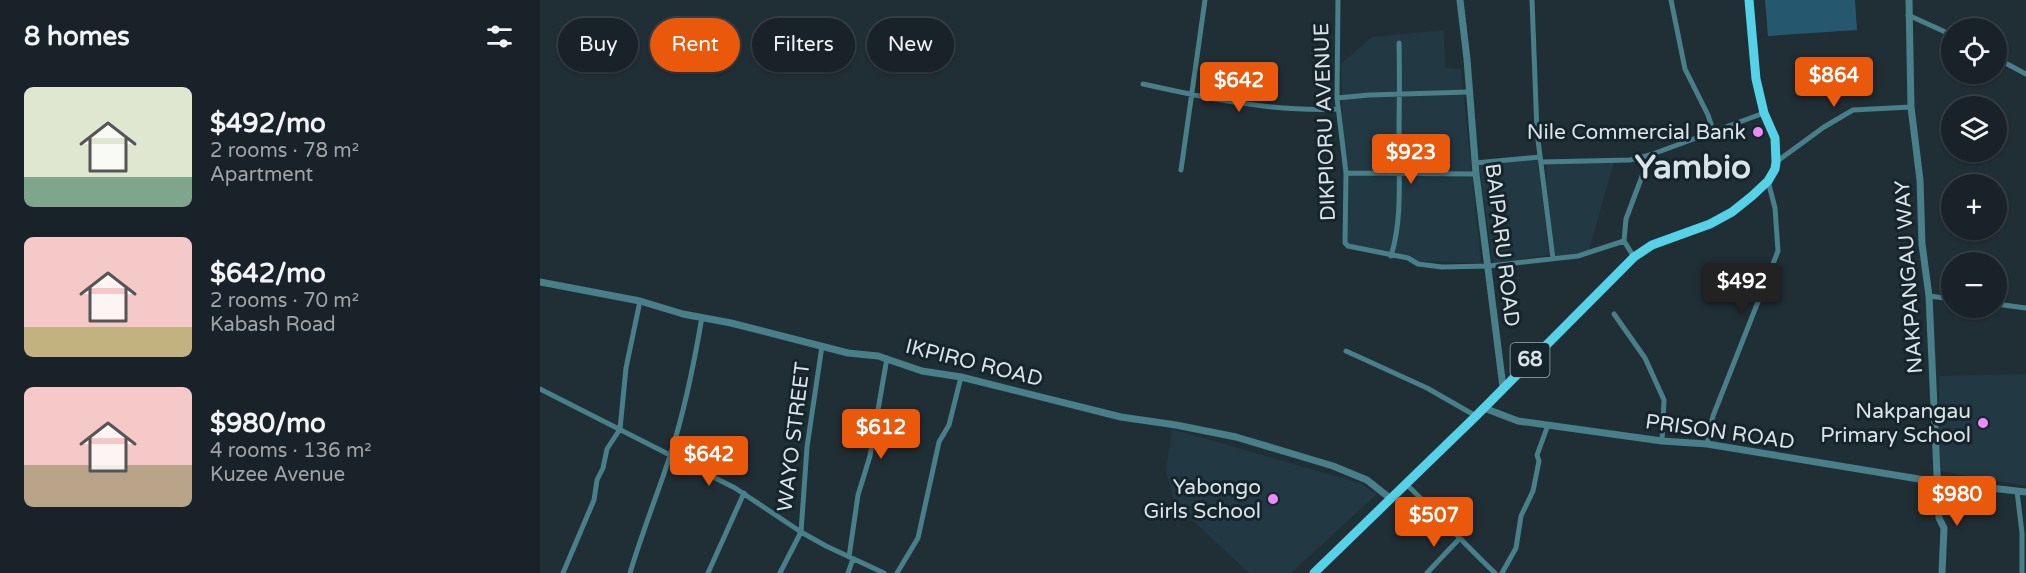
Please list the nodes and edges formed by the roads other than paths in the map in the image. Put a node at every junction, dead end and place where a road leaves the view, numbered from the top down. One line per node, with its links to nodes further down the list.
1 (1205, 0): 16 (street)
2 (1338, 0): 17 (street, DIKPIORU AVENUE)
3 (1460, 0): 14 (street, BAIPARU ROAD)
4 (1532, 0): 23 (street)
5 (1671, 0): 21 (street)
6 (1749, 0): 20 (main road)
7 (1909, 0): 8 (street, NAKPANGAU WAY)
8 (1908, 15): 9 (street); 18 (street, NAKPANGAU WAY)
9 (1941, 30)
10 (1399, 43): 15 (street)
11 (2007, 64): 12 (street)
12 (2026, 74)
13 (1143, 84): 16 (street)
14 (1469, 92): 15 (street); 25 (street, BAIPARU ROAD)
15 (1400, 94): 17 (street); 28 (street)
16 (1192, 95): 19 (street); 26 (street)
17 (1337, 98): 19 (street, DIKPIORU AVENUE)
18 (1911, 107): 24 (street); 37 (street, NAKPANGAU WAY)
19 (1338, 109): 27 (street, DIKPIORU AVENUE)
20 (1764, 113): 21 (street); 24 (main road)
21 (1714, 133): 22 (street)
22 (1650, 155): 23 (street); 31 (street)
23 (1540, 160): 25 (street); 34 (street)
24 (1776, 162): 30 (main road)
25 (1475, 163): 29 (street, BAIPARU ROAD)
26 (1181, 170)
27 (1346, 173): 28 (street); 32 (street, DIKPIORU AVENUE)
28 (1399, 173): 29 (street); 32 (street)
29 (1476, 174): 35 (street, BAIPARU ROAD)
30 (1768, 181): 33 (main road, 68); 55 (street)
31 (1624, 240): 33 (street); 34 (street)
32 (1391, 256): 35 (street)
33 (1634, 257): 48 (main road, 68)
34 (1553, 259): 35 (street)
35 (1489, 266): 48 (street, BAIPARU ROAD)
36 (540, 282): 39 (street, IKPIRO ROAD)
37 (1929, 296): 38 (street); 57 (street, NAKPANGAU WAY)
38 (1941, 298)
39 (640, 301): 43 (street, IKPIRO ROAD); 53 (street)
40 (2007, 305): 41 (street)
41 (2026, 308)
42 (1614, 314): 54 (street)
43 (702, 317): 44 (street, IKPIRO ROAD); 56 (street)
44 (822, 346): 46 (street, IKPIRO ROAD); 63 (street, WAYO STREET)
45 (1346, 351): 51 (street)
46 (886, 358): 47 (street, IKPIRO ROAD); 65 (street)
47 (961, 377): 62 (street, IKPIRO ROAD); 72 (street)
48 (1503, 387): 50 (main road, 68)
49 (540, 389): 53 (street)
50 (1484, 408): 51 (main road, 68); 52 (street, PRISON ROAD)
51 (1476, 416): 58 (main road, 68)
52 (1548, 425): 54 (street, PRISON ROAD); 76 (street)
53 (620, 429): 56 (street); 66 (street)
54 (1662, 441): 55 (street, PRISON ROAD)
55 (1707, 444): 57 (street, PRISON ROAD)
56 (670, 454): 61 (street); 67 (street)
57 (1937, 482): 59 (street, PRISON ROAD); 77 (street, NAKPANGAU WAY)
58 (1406, 484): 62 (main road, 68); 64 (street)
59 (2017, 491): 60 (street, PRISON ROAD); 78 (street)
60 (2026, 492)
61 (744, 493): 63 (street); 68 (street)
62 (1391, 499): 73 (main road, 68)
63 (801, 532): 65 (street); 69 (street)
64 (1459, 539): 74 (street); 75 (street)
65 (851, 558): 70 (street); 71 (street)
66 (563, 573)
67 (630, 573)
68 (708, 573)
69 (780, 573)
70 (848, 573)
71 (884, 573)
72 (897, 573)
73 (1314, 573)
74 (1427, 573)
75 (1495, 573)
76 (1502, 573)
77 (1942, 573)
78 (2022, 573)

